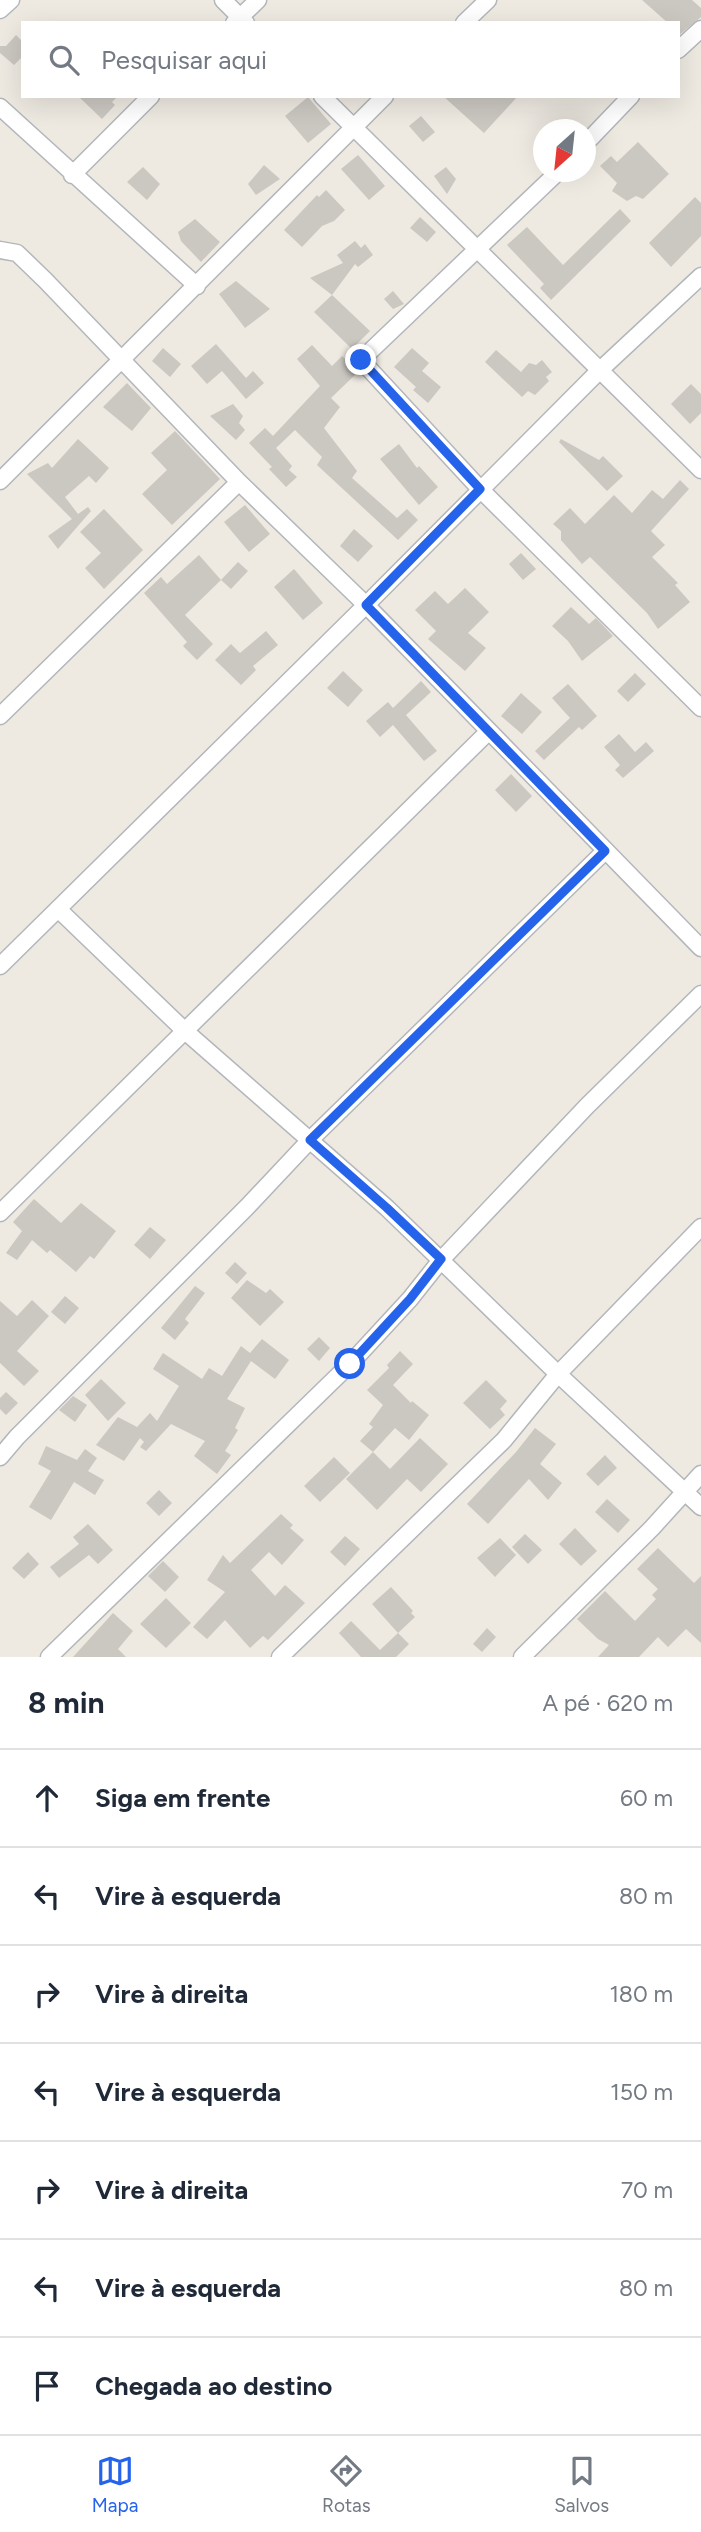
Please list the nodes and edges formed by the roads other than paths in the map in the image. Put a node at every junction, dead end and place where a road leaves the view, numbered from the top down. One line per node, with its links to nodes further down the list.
1 (11, 0): 5 (street)
2 (223, 0): 6 (street)
3 (258, 0): 6 (street)
4 (488, 0): 7 (street)
5 (0, 10)
6 (240, 21)
7 (466, 21)
8 (701, 29): 9 (street)
9 (680, 48)
10 (149, 98): 17 (street)
11 (324, 98): 15 (street)
12 (383, 98): 15 (street)
13 (629, 98): 16 (street)
14 (0, 107): 17 (street)
15 (353, 127): 19 (street); 22 (street)
16 (596, 133)
17 (72, 175): 22 (street)
18 (547, 182): 19 (street)
19 (477, 249): 24 (street); 28 (street)
20 (0, 250): 23 (street)
21 (701, 276): 24 (street)
22 (197, 286): 23 (street)
23 (122, 358): 26 (street); 27 (street)
24 (599, 371): 25 (street); 28 (street)
25 (701, 470)
26 (0, 481)
27 (239, 482): 29 (street); 31 (street)
28 (480, 489): 29 (street); 30 (street)
29 (366, 605): 32 (street); 34 (street)
30 (701, 708)
31 (0, 716)
32 (488, 732): 33 (street); 38 (street)
33 (605, 851): 35 (street); 39 (street)
34 (58, 909): 36 (street); 38 (street)
35 (701, 948)
36 (0, 966)
37 (701, 994): 42 (street)
38 (185, 1031): 39 (street); 40 (street)
39 (310, 1140): 42 (street); 44 (street)
40 (0, 1213)
41 (701, 1227): 43 (street)
42 (441, 1259): 43 (street); 48 (street)
43 (558, 1374): 46 (street); 49 (street)
44 (0, 1457)
45 (701, 1474): 46 (street)
46 (685, 1491): 47 (street); 50 (street)
47 (701, 1507)
48 (49, 1657)
49 (279, 1657)
50 (523, 1657)

